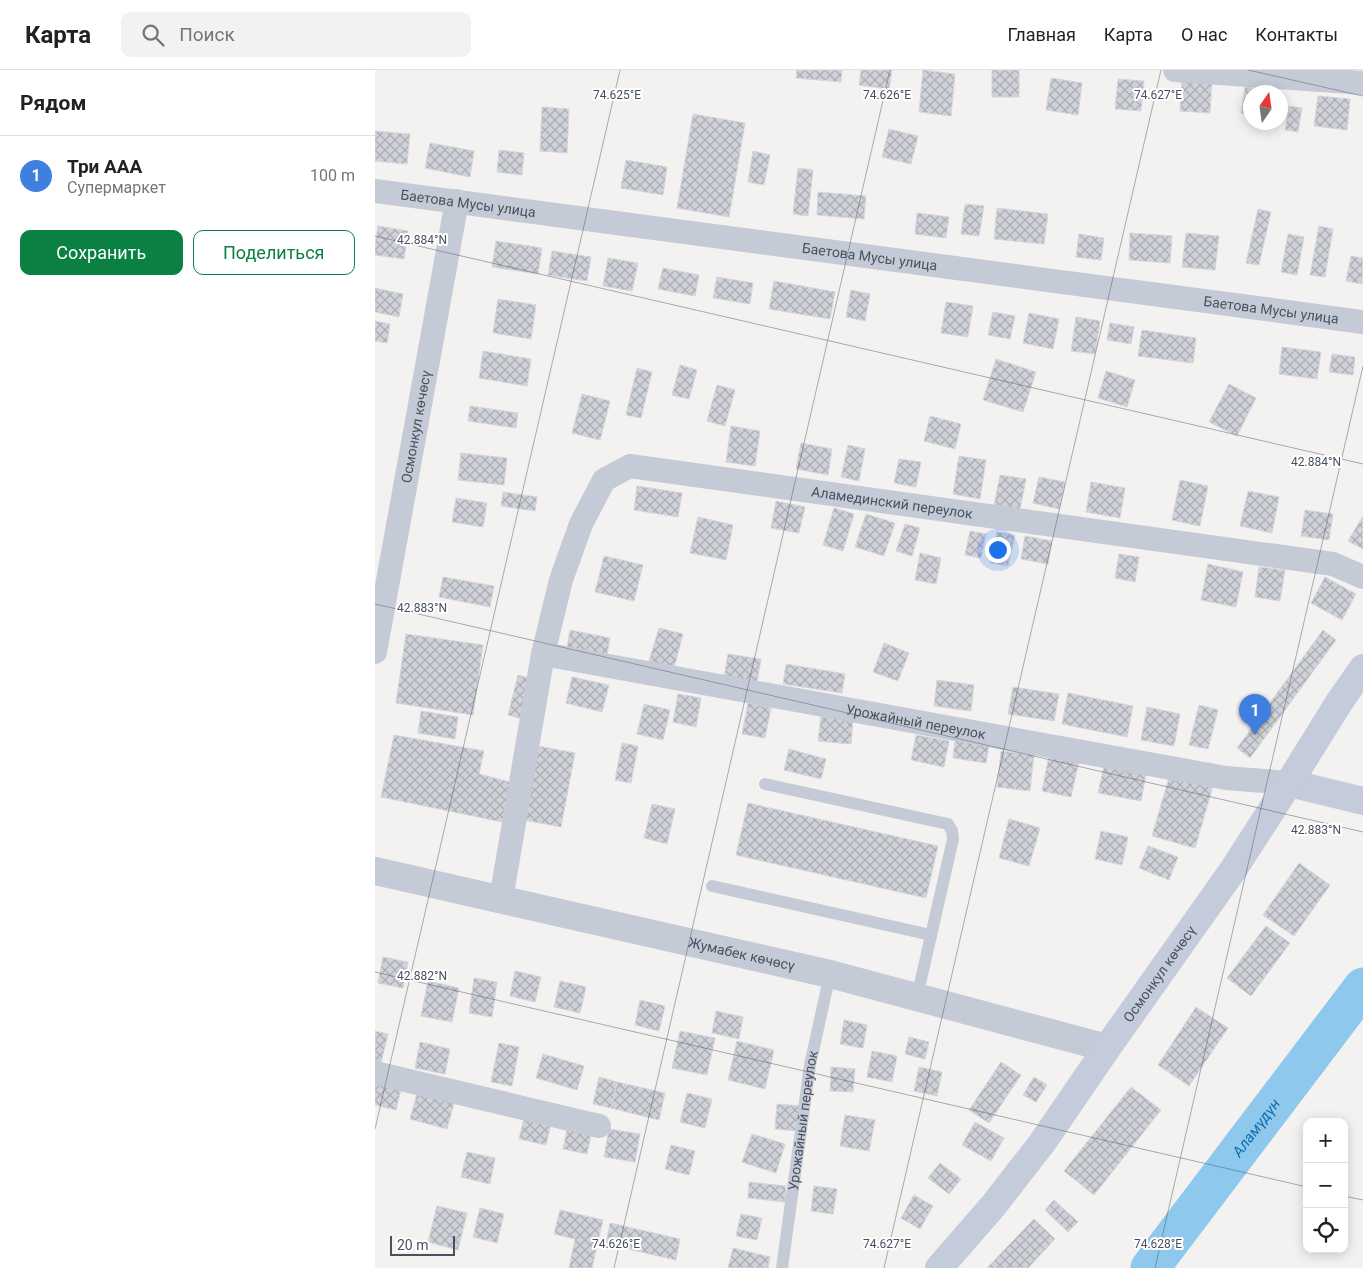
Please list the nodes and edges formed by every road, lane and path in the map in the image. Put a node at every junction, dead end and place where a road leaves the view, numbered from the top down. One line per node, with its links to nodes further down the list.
1 (1175, 70): 2 (street)
2 (1363, 83)
3 (375, 191): 4 (street, Баетова Мусы улица)
4 (457, 202): 5 (street, Баетова Мусы улица); 7 (street, Осмонкул көчөсү)
5 (1363, 322)
6 (1363, 577): 8 (street, Аламединский переулок)
7 (375, 652)
8 (543, 654): 10 (street, Урожайный переулок); 15 (street, Аламединский переулок)
9 (1363, 668): 10 (main road, Осмонкул көчөсү)
10 (1289, 783): 12 (main road); 19 (main road, Осмонкул көчөсү)
11 (765, 784): 16 (lane)
12 (1363, 801)
13 (375, 871): 15 (street, Жумабек көчөсү)
14 (712, 886): 16 (lane)
15 (501, 899): 17 (street, Жумабек көчөсү)
16 (931, 935): 18 (lane)
17 (830, 974): 18 (street, Жумабек көчөсү); 22 (lane, Урожайный переулок)
18 (917, 997): 19 (street, Жумабек көчөсү)
19 (1107, 1048): 23 (main road, Осмонкул көчөсү)
20 (375, 1073): 21 (street)
21 (599, 1126)
22 (782, 1268)
23 (939, 1268)

